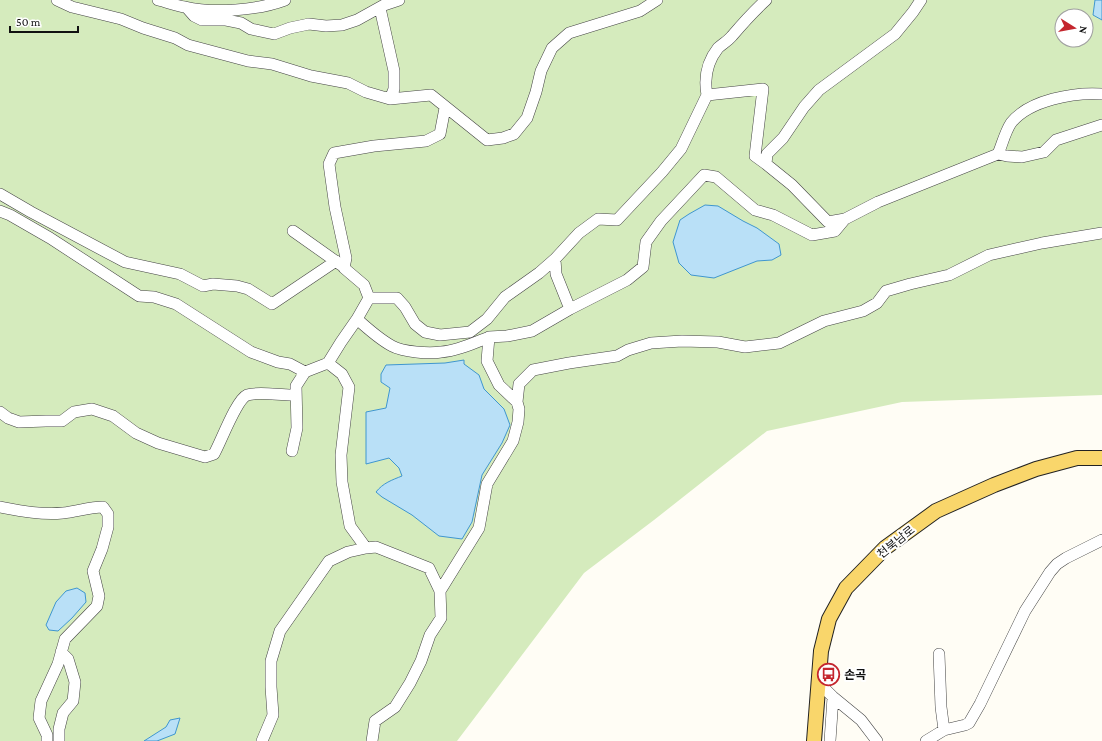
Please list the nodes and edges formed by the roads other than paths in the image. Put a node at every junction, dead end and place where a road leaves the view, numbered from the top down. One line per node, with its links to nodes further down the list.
1 (57, 0): 12 (street)
2 (158, 0): 8 (street)
3 (284, 0): 8 (street)
4 (399, 0): 9 (street)
5 (657, 0): 13 (street)
6 (766, 0): 11 (street)
7 (921, 0): 16 (street)
8 (187, 8): 9 (street)
9 (380, 8): 12 (street)
10 (1102, 94): 15 (street)
11 (707, 95): 16 (street); 22 (street)
12 (390, 98): 13 (street)
13 (445, 108): 23 (street)
14 (1102, 125): 15 (street)
15 (998, 154): 19 (street)
16 (766, 164): 19 (street)
17 (0, 194): 23 (street)
18 (0, 211): 29 (street)
19 (845, 219): 25 (street)
20 (293, 231): 23 (street)
21 (1102, 233): 31 (street)
22 (555, 259): 24 (street); 25 (street)
23 (340, 265): 24 (street)
24 (369, 298): 26 (street)
25 (570, 309): 27 (street)
26 (357, 319): 27 (street); 28 (street)
27 (489, 337): 31 (street)
28 (328, 364): 29 (street); 37 (street)
29 (305, 372): 30 (street)
30 (296, 395): 32 (street); 33 (street)
31 (517, 402): 38 (street)
32 (0, 412)
33 (292, 451)
34 (1102, 458): 41 (main road, 천북남로)
35 (0, 507): 39 (street)
36 (1102, 540): 43 (street)
37 (366, 548): 38 (street); 46 (street)
38 (440, 591): 47 (street)
39 (61, 652): 44 (street); 45 (street)
40 (939, 654): 43 (street)
41 (818, 682): 42 (street); 48 (main road, 천북남로)
42 (833, 697): 49 (street); 50 (street)
43 (944, 730): 51 (street)
44 (47, 741)
45 (59, 741)
46 (262, 741)
47 (372, 741)
48 (814, 741)
49 (830, 741)
50 (877, 741)
51 (926, 741)

